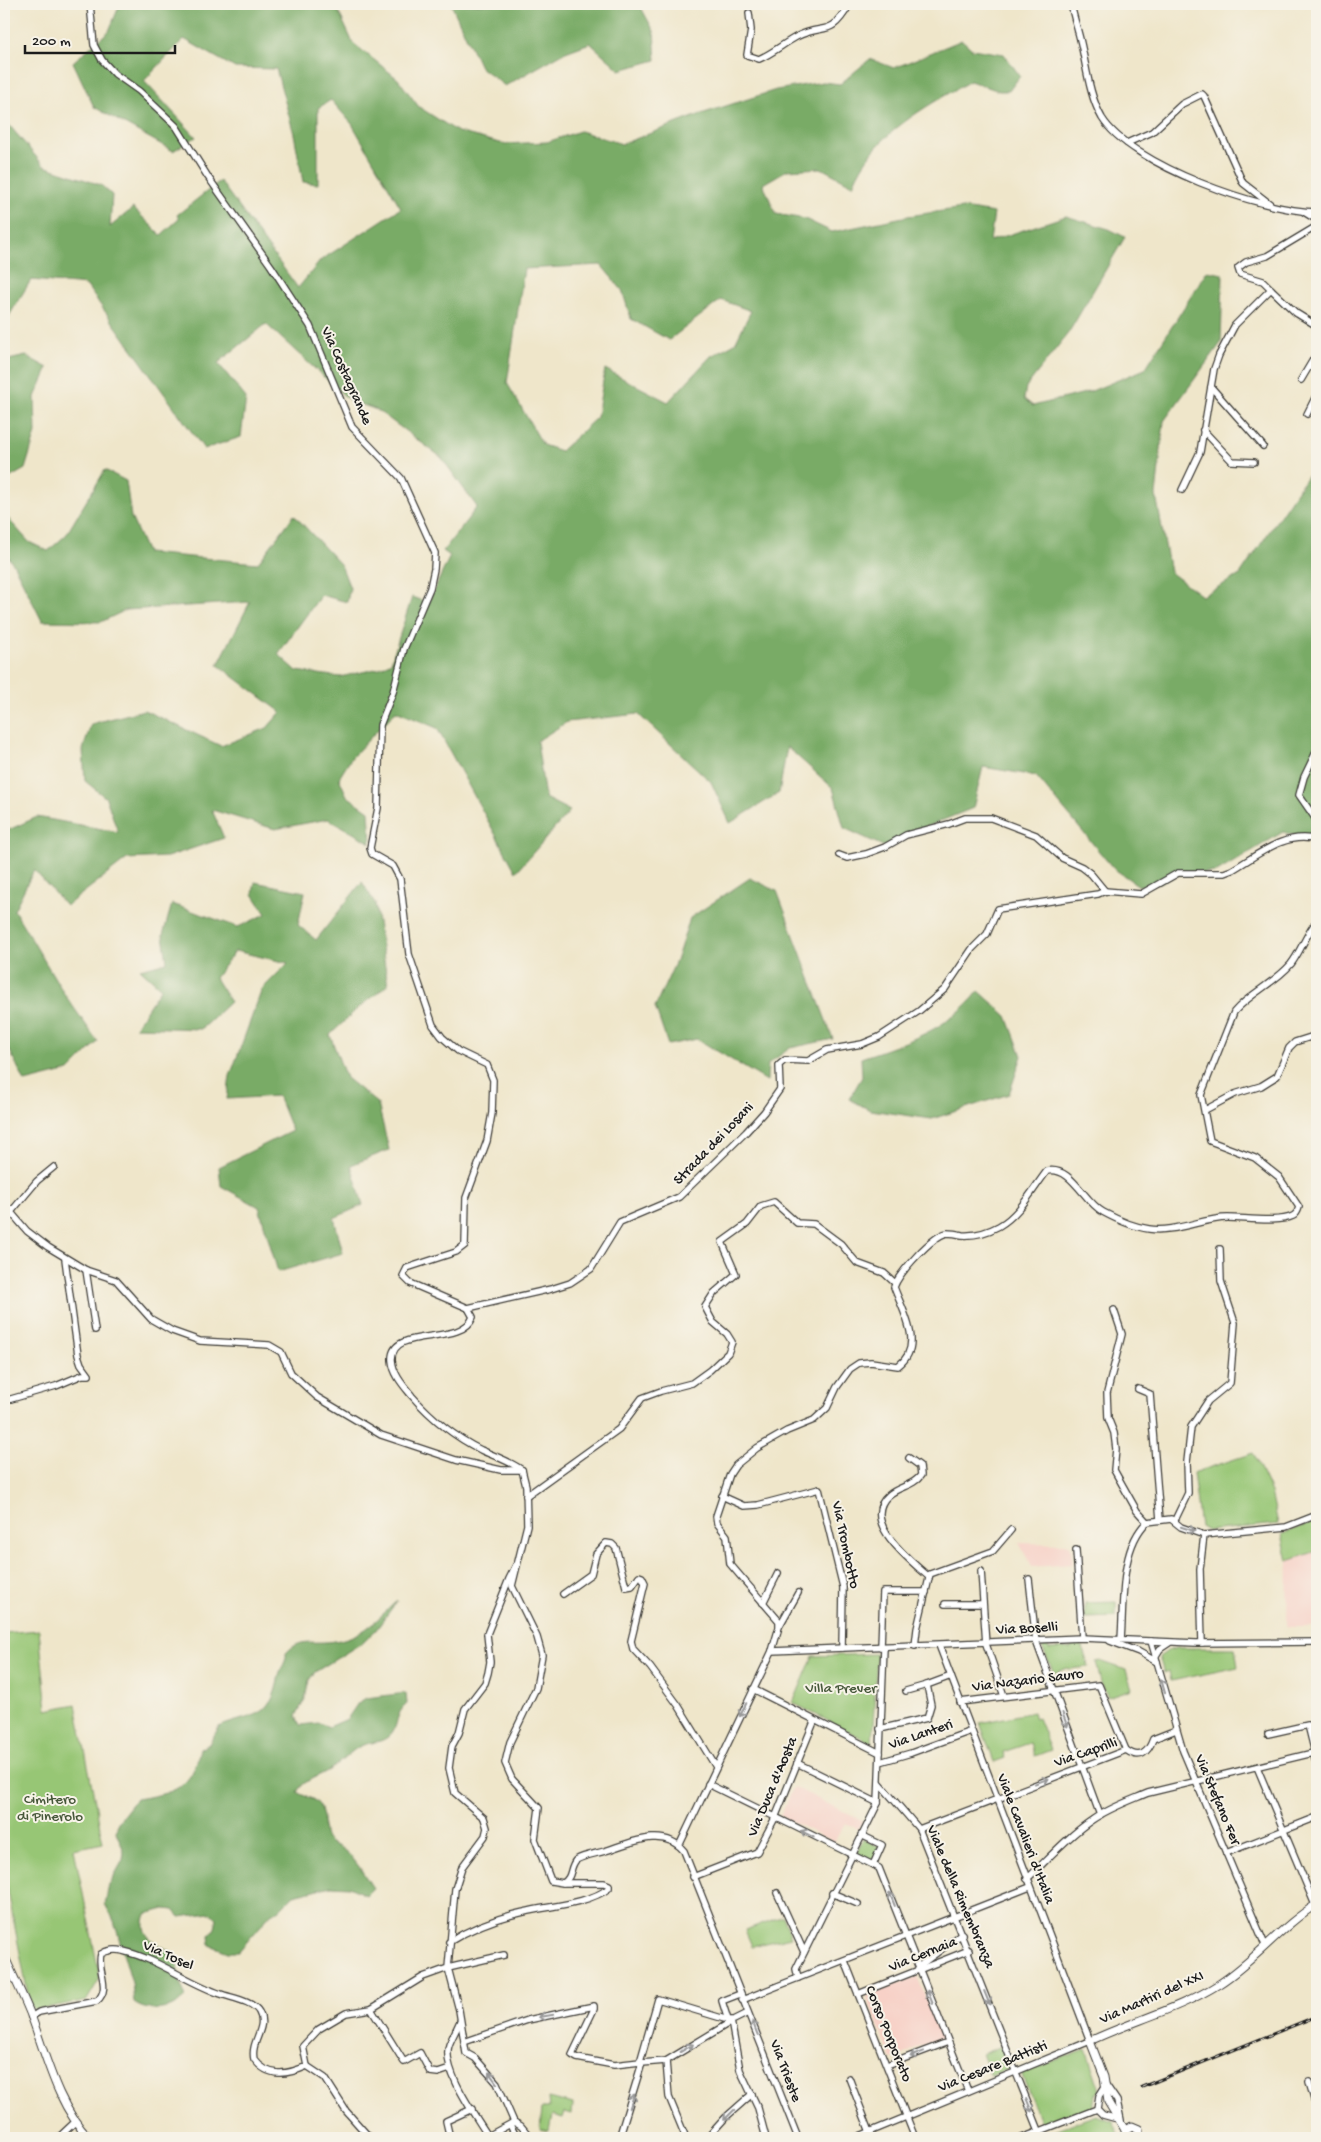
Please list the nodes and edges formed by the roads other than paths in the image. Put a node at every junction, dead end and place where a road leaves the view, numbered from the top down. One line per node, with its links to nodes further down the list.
1 (90, 4): 37 (street, Via Costagrande)
2 (850, 4): 4 (street)
3 (1071, 4): 5 (street)
4 (749, 13)
5 (1127, 142): 6 (street); 6 (street)
6 (1274, 207): 7 (street)
7 (1302, 211): 8 (street); 9 (street)
8 (1317, 212)
9 (1317, 220)
10 (1317, 226): 11 (street)
11 (1271, 289): 12 (street); 15 (street)
12 (1317, 326)
13 (1317, 354): 14 (street)
14 (1301, 380)
15 (1211, 387): 18 (street); 19 (street)
16 (1317, 394): 17 (street)
17 (1307, 414)
18 (1203, 430): 20 (street); 21 (street)
19 (1263, 446)
20 (1254, 462)
21 (1182, 490)
22 (1317, 750): 23 (street)
23 (1317, 821)
24 (1317, 840): 26 (street, Strada dei Losani)
25 (839, 855): 26 (street)
26 (1105, 891): 37 (street, Strada dei Losani)
27 (1317, 921): 29 (street)
28 (1317, 1035): 29 (street)
29 (1205, 1110): 36 (street)
30 (54, 1167): 32 (street)
31 (4, 1204): 32 (street)
32 (11, 1212): 34 (street)
33 (1220, 1249): 48 (street)
34 (65, 1259): 35 (street); 41 (street)
35 (86, 1270): 39 (street); 43 (street)
36 (895, 1283): 44 (street); 45 (street)
37 (468, 1308): 43 (street)
38 (1114, 1310): 49 (street)
39 (96, 1330)
40 (1138, 1389): 47 (street)
41 (4, 1401)
42 (909, 1458): 56 (street)
43 (522, 1470): 44 (street)
44 (526, 1496): 53 (street)
45 (722, 1496): 61 (street); 77 (street, Via Trombotto)
46 (1317, 1515): 51 (street)
47 (1160, 1520): 48 (street); 49 (street)
48 (1175, 1520): 51 (street, one-way to 51)
49 (1147, 1522): 67 (street)
50 (1010, 1530): 56 (street)
51 (1204, 1535): 72 (street)
52 (1076, 1550): 65 (street)
53 (516, 1565): 118 (street); 127 (street)
54 (981, 1571): 63 (street)
55 (778, 1573): 61 (street)
56 (929, 1577): 58 (street)
57 (1029, 1579): 68 (street)
58 (926, 1592): 75 (street); 76 (street)
59 (563, 1594): 99 (street)
60 (798, 1594): 64 (street)
61 (763, 1603): 64 (street)
62 (945, 1604): 63 (street)
63 (982, 1604): 73 (street)
64 (780, 1625): 78 (street)
65 (1082, 1638): 66 (street, Via Boselli); 68 (street, Via Boselli)
66 (1103, 1639): 67 (street, Via Boselli); 79 (street)
67 (1121, 1639): 69 (street, Via Boselli)
68 (1036, 1641): 73 (street, Via Boselli); 83 (street)
69 (1151, 1641): 71 (street, Via Boselli); 79 (street, Via Stefano Fer)
70 (1317, 1642): 72 (street, Via Boselli)
71 (1170, 1643): 72 (street, Via Boselli); 79 (street)
72 (1202, 1643)
73 (986, 1644): 74 (street, Via Boselli); 85 (street)
74 (939, 1645): 75 (street, Via Boselli); 80 (street, Viale Cavalieri d'Italia)
75 (915, 1646): 76 (street, Via Boselli)
76 (882, 1647): 77 (street); 88 (street)
77 (842, 1648): 78 (street)
78 (772, 1651): 82 (street)
79 (1156, 1660): 90 (street, Via Stefano Fer, one-way to 79)
80 (950, 1676): 81 (street); 86 (street, Viale Cavalieri d'Italia)
81 (927, 1685): 84 (street); 88 (street)
82 (753, 1689): 87 (street); 99 (street, one-way to 99)
83 (1054, 1689): 85 (street, Via Nazario Sauro); 92 (street, Via Nazario Sauro); 98 (street, one-way to 98)
84 (906, 1691)
85 (1004, 1696): 86 (street, Via Nazario Sauro)
86 (960, 1702): 89 (street, Viale Cavalieri d'Italia)
87 (814, 1722): 93 (street); 96 (street, Via Duca d'Aosta)
88 (880, 1729): 93 (street)
89 (971, 1730): 95 (street, Via Lanteri); 104 (street, Viale Cavalieri d'Italia)
90 (1176, 1730): 92 (street, Via Caprilli); 101 (street, Via Stefano Fer)
91 (1268, 1734): 94 (street)
92 (1126, 1750): 98 (street, Via Caprilli)
93 (880, 1753): 95 (street)
94 (1315, 1753): 97 (street); 100 (street)
95 (880, 1762): 103 (street)
96 (797, 1763): 105 (street); 108 (street, Via Duca d'Aosta)
97 (1317, 1765)
98 (1082, 1766): 104 (street, Via Caprilli, one-way to 98); 106 (street)
99 (716, 1767): 102 (street)
100 (1258, 1767): 101 (street); 110 (street)
101 (1195, 1782): 106 (street); 113 (street, Via Stefano Fer)
102 (708, 1784): 108 (street); 112 (street)
103 (880, 1784): 105 (street); 109 (street, Viale della Rimembranza)
104 (997, 1798): 109 (street, Via Caprilli); 117 (street, Viale Cavalieri d'Italia)
105 (878, 1803): 111 (street)
106 (1100, 1815): 117 (street)
107 (1317, 1817): 110 (street)
108 (775, 1818): 114 (street, one-way to 108); 116 (street, Via Duca d'Aosta)
109 (919, 1829): 124 (street, Viale della Rimembranza)
110 (1283, 1831): 113 (street); 123 (street)
111 (862, 1835): 114 (street); 115 (street)
112 (679, 1846): 116 (street, Via Trieste); 118 (street)
113 (1226, 1852): 128 (street, Via Stefano Fer)
114 (851, 1856): 115 (street); 121 (street)
115 (873, 1865): 126 (street, one-way to 115)
116 (693, 1877): 138 (street, Via Trieste)
117 (1027, 1879): 119 (street, Viale Cavalieri d'Italia)
118 (563, 1882): 127 (street)
119 (1030, 1887): 124 (street); 144 (street, Viale Cavalieri d'Italia)
120 (777, 1893): 130 (street)
121 (832, 1893): 122 (street); 130 (street)
122 (858, 1904)
123 (1316, 1904): 128 (street, Via Martiri del XXI)
124 (956, 1916): 125 (street, Viale della Rimembranza); 126 (street)
125 (962, 1934): 129 (street, Viale della Rimembranza); 135 (street)
126 (907, 1936): 133 (street); 135 (street)
127 (449, 1942): 134 (street)
128 (1265, 1944): 144 (street, Via Martiri del XXI)
129 (968, 1950): 135 (street, Via Cernaia); 152 (street, Viale della Rimembranza, one-way to 152)
130 (804, 1952): 136 (street)
131 (4, 1955): 141 (street)
132 (504, 1955): 134 (street)
133 (845, 1961): 136 (street); 137 (street, Corso Porporato)
134 (448, 1968): 139 (street); 142 (street)
135 (919, 1969): 137 (street, Via Cernaia); 146 (street, one-way to 135)
136 (798, 1978): 138 (street)
137 (858, 1994): 149 (street, Corso Porporato)
138 (740, 1995): 140 (street, Via Trieste); 143 (street)
139 (371, 2009): 150 (street); 151 (street)
140 (748, 2013): 143 (street); 180 (street, Via Trieste, one-way to 140)
141 (31, 2017): 150 (street, Via Tosel); 163 (street)
142 (461, 2018): 145 (street); 151 (street)
143 (730, 2020): 147 (street, one-way to 143); 148 (street); 157 (street)
144 (1090, 2041): 152 (street, Via Cesare Battisti); 155 (street)
145 (464, 2042): 148 (street, one-way to 145); 164 (street, one-way to 145)
146 (948, 2042): 149 (street, one-way to 149); 156 (street)
147 (666, 2061): 148 (street); 177 (street)
148 (641, 2062): 176 (street, one-way to 148)
149 (886, 2065): 161 (street, Corso Porporato)
150 (307, 2066): 170 (street)
151 (450, 2069): 158 (street)
152 (1016, 2071): 156 (street, Via Cesare Battisti); 166 (street, Viale della Rimembranza, one-way to 166)
153 (849, 2078): 167 (street)
154 (1309, 2082): 160 (street)
155 (1106, 2085): 159 (street); 162 (street)
156 (968, 2091): 161 (street, Via Cesare Battisti)
157 (752, 2094): 178 (street, one-way to 178); 179 (street)
158 (472, 2109): 164 (street); 173 (street)
159 (1095, 2110): 162 (street); 166 (street)
160 (1317, 2110)
161 (907, 2116): 167 (street, Via Cesare Battisti); 182 (street, Corso Porporato)
162 (1121, 2120): 165 (street)
163 (75, 2122): 168 (street); 169 (street)
164 (512, 2124): 174 (street); 175 (street)
165 (1125, 2130): 185 (street); 186 (street)
166 (1040, 2131): 183 (street); 184 (street, Viale della Rimembranza)
167 (870, 2132): 181 (street, Via Cesare Battisti)
168 (58, 2138)
169 (88, 2138)
170 (370, 2138)
171 (411, 2138): 172 (street)
172 (424, 2138)
173 (450, 2138)
174 (518, 2138)
175 (531, 2138)
176 (619, 2138)
177 (686, 2138)
178 (708, 2138)
179 (766, 2138)
180 (798, 2138)
181 (855, 2138)
182 (915, 2138)
183 (1022, 2138)
184 (1042, 2138)
185 (1126, 2138)
186 (1139, 2138)

